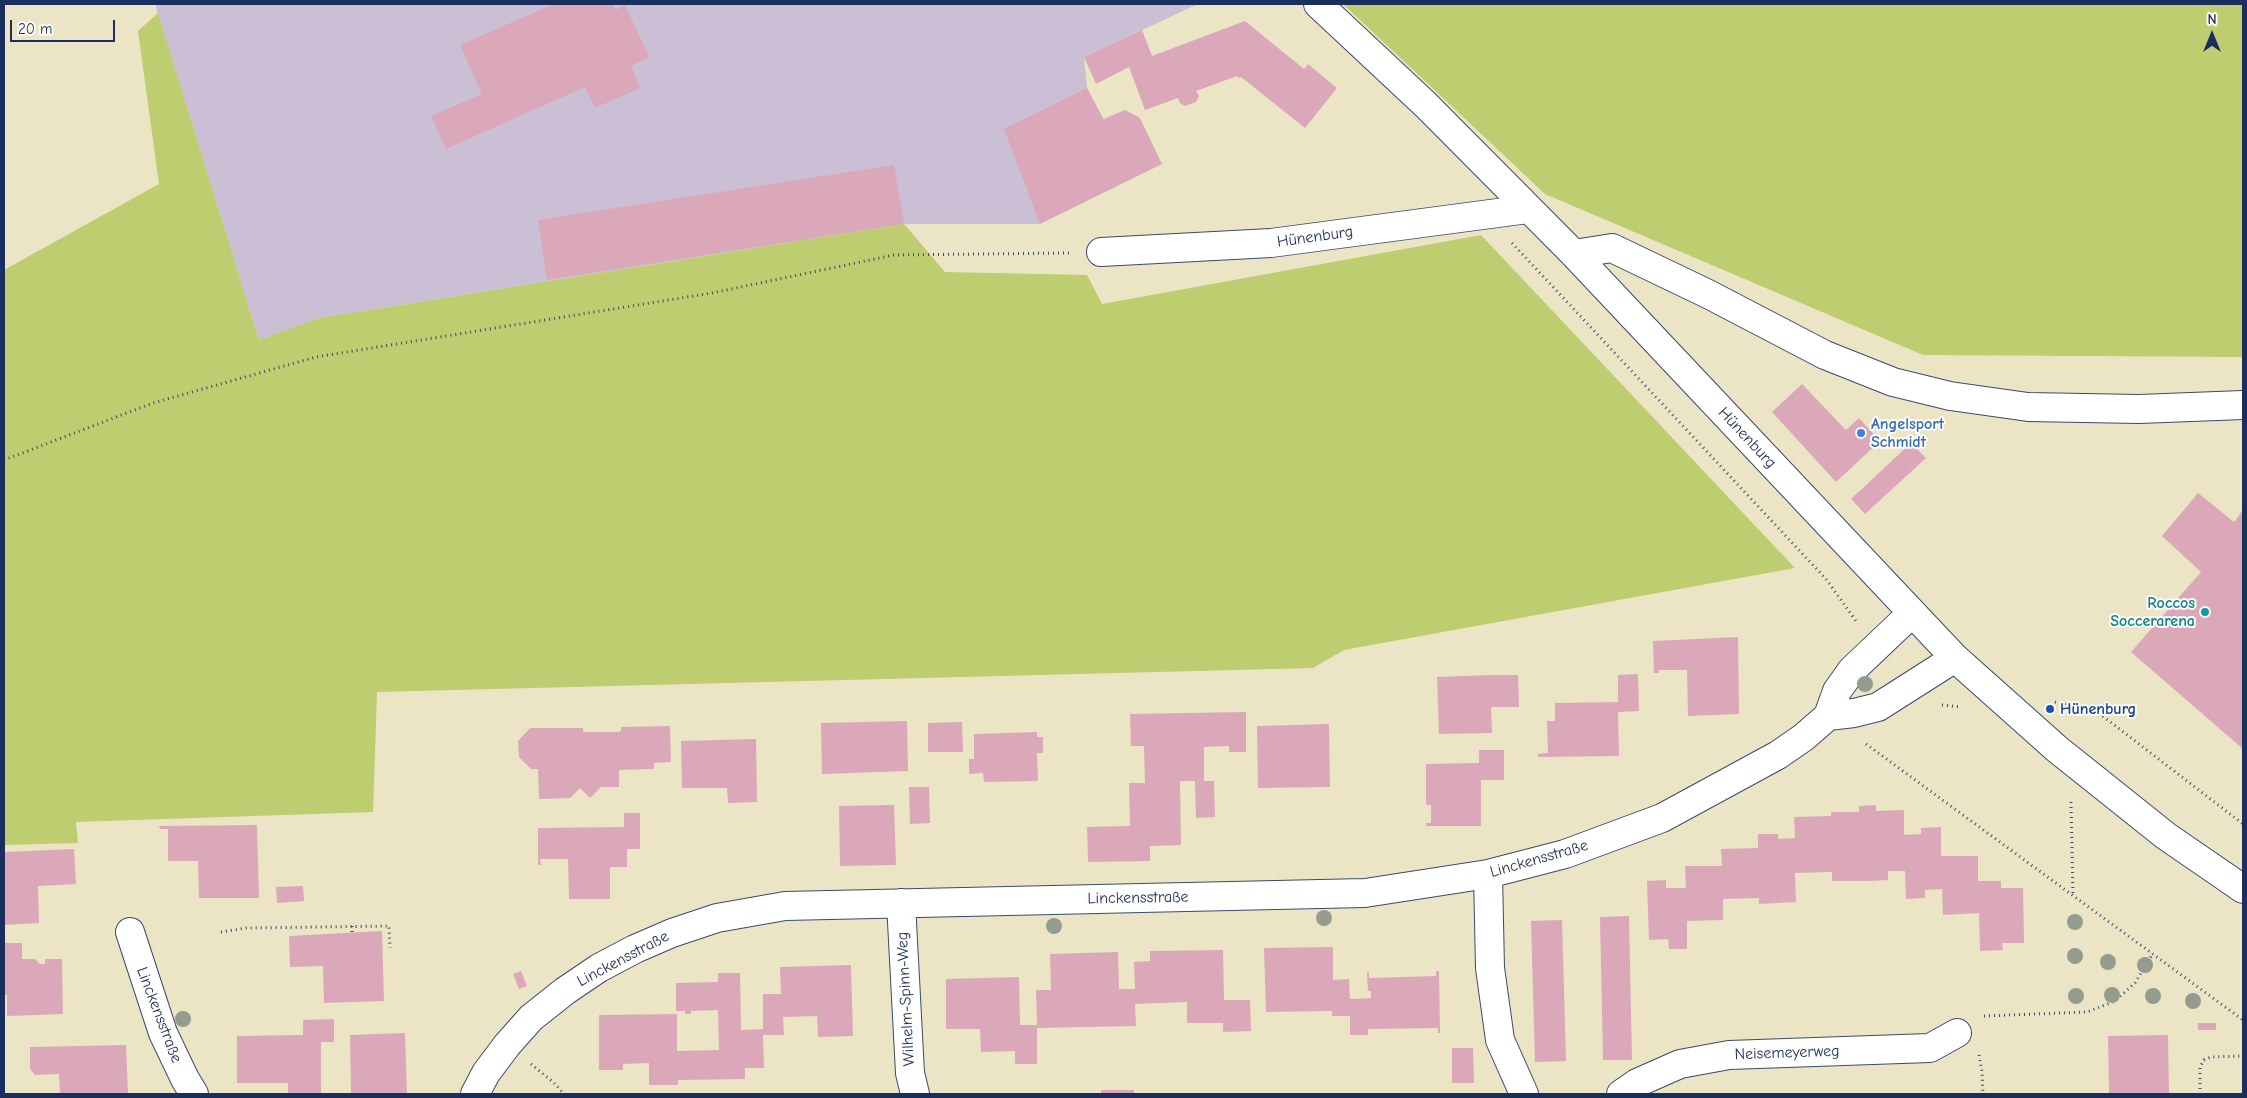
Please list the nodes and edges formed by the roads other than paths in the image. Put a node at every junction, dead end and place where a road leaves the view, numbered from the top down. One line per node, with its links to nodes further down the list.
1 (1318, 4): 2 (street, Hünenburg)
2 (1528, 209): 3 (street, Hünenburg); 4 (street, Hünenburg)
3 (1101, 252)
4 (1574, 254): 5 (street); 6 (street, Hünenburg)
5 (2243, 405)
6 (1912, 613): 7 (street, Hünenburg); 8 (street, Linckensstraße)
7 (1955, 658): 8 (street); 10 (street, Hünenburg)
8 (1828, 716): 9 (street, Linckensstraße)
9 (1488, 874): 11 (street, Linckensstraße); 17 (street)
10 (2243, 889)
11 (901, 903): 15 (street, Linckensstraße); 16 (street, Wilhelm-Spinn-Weg)
12 (130, 932): 14 (street, Linckensstraße)
13 (1957, 1033): 18 (street, Neisemeyerweg)
14 (194, 1094)
15 (475, 1094)
16 (915, 1094)
17 (1524, 1094)
18 (1621, 1094)

